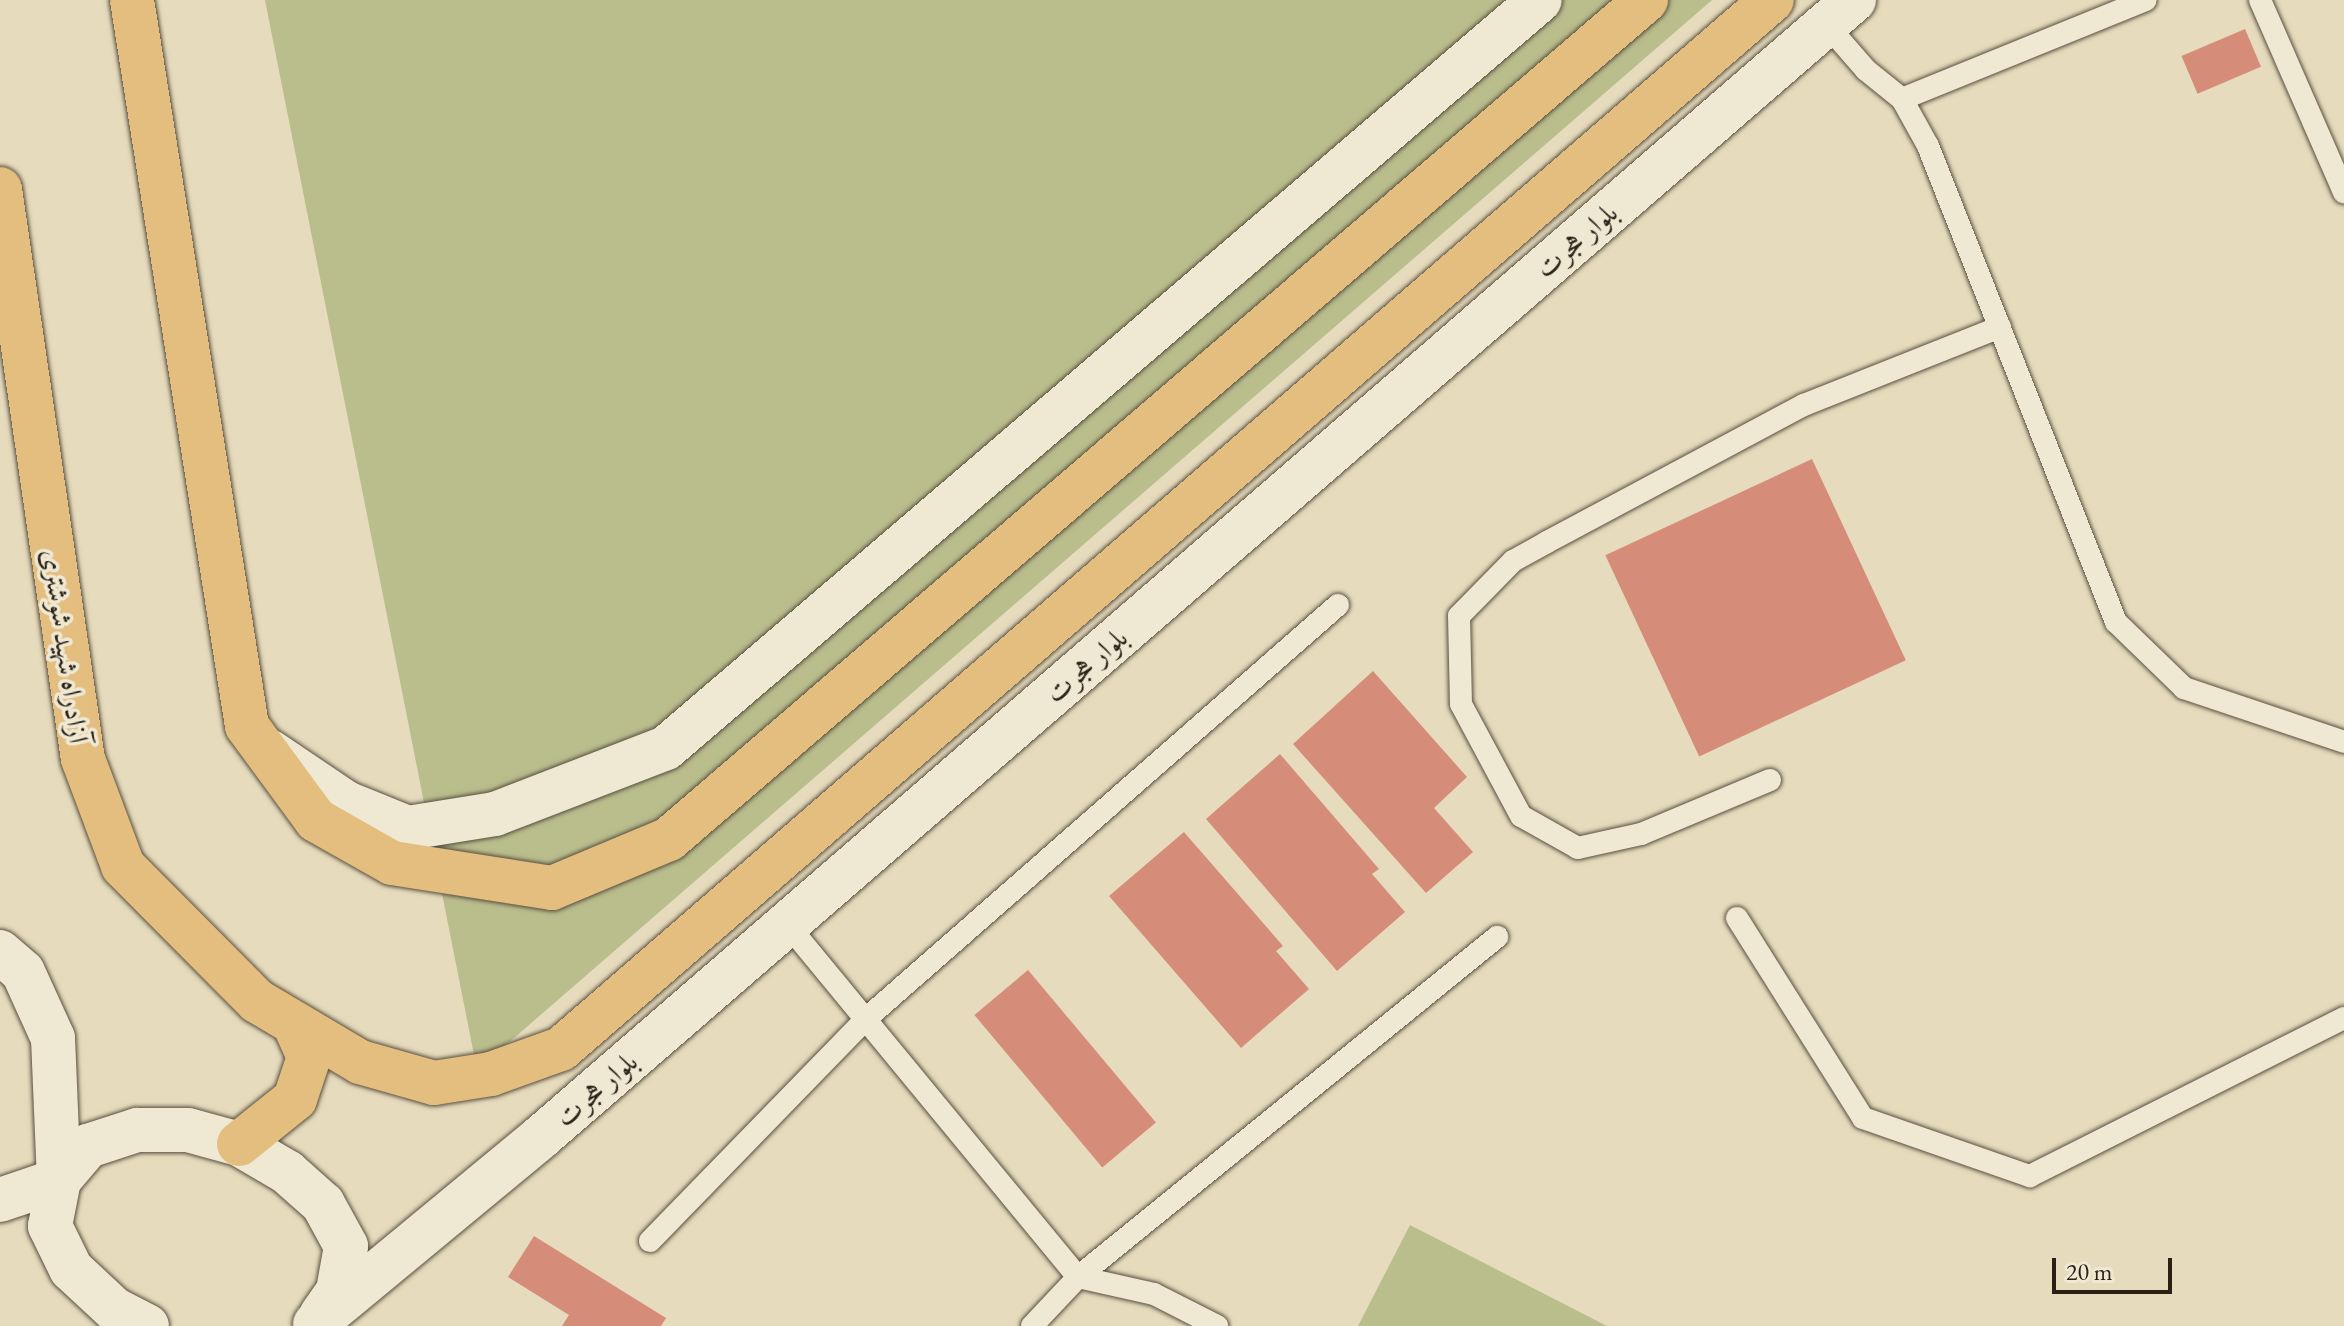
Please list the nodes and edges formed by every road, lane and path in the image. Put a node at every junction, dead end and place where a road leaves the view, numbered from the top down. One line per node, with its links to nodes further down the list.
1 (132, 0): 13 (highway)
2 (1540, 0): 13 (main road)
3 (1646, 0): 13 (highway)
4 (1772, 0): 22 (highway, آزادراه شهید شوشتری)
5 (2146, 0): 8 (lane)
6 (2260, 0): 10 (lane)
7 (1840, 12): 8 (lane); 17 (main road, بلوار هجرت)
8 (1902, 99): 11 (lane)
9 (0, 189): 22 (highway, آزادراه شهید شوشتری)
10 (2344, 192)
11 (2000, 327): 14 (lane); 15 (lane)
12 (1338, 605): 20 (lane)
13 (247, 726)
14 (2344, 742)
15 (1770, 780)
16 (1737, 918): 21 (lane)
17 (787, 924): 20 (lane); 28 (main road, بلوار هجرت)
18 (1497, 937): 27 (lane)
19 (0, 952): 24 (main road)
20 (868, 1017): 26 (lane); 27 (lane)
21 (2344, 1018)
22 (294, 1023): 23 (highway)
23 (239, 1144): 24 (main road); 28 (main road)
24 (59, 1180): 25 (main road); 29 (main road)
25 (0, 1200)
26 (650, 1241)
27 (1078, 1277): 30 (lane); 31 (lane)
28 (313, 1325)
29 (147, 1326)
30 (1032, 1326)
31 (1217, 1326)

